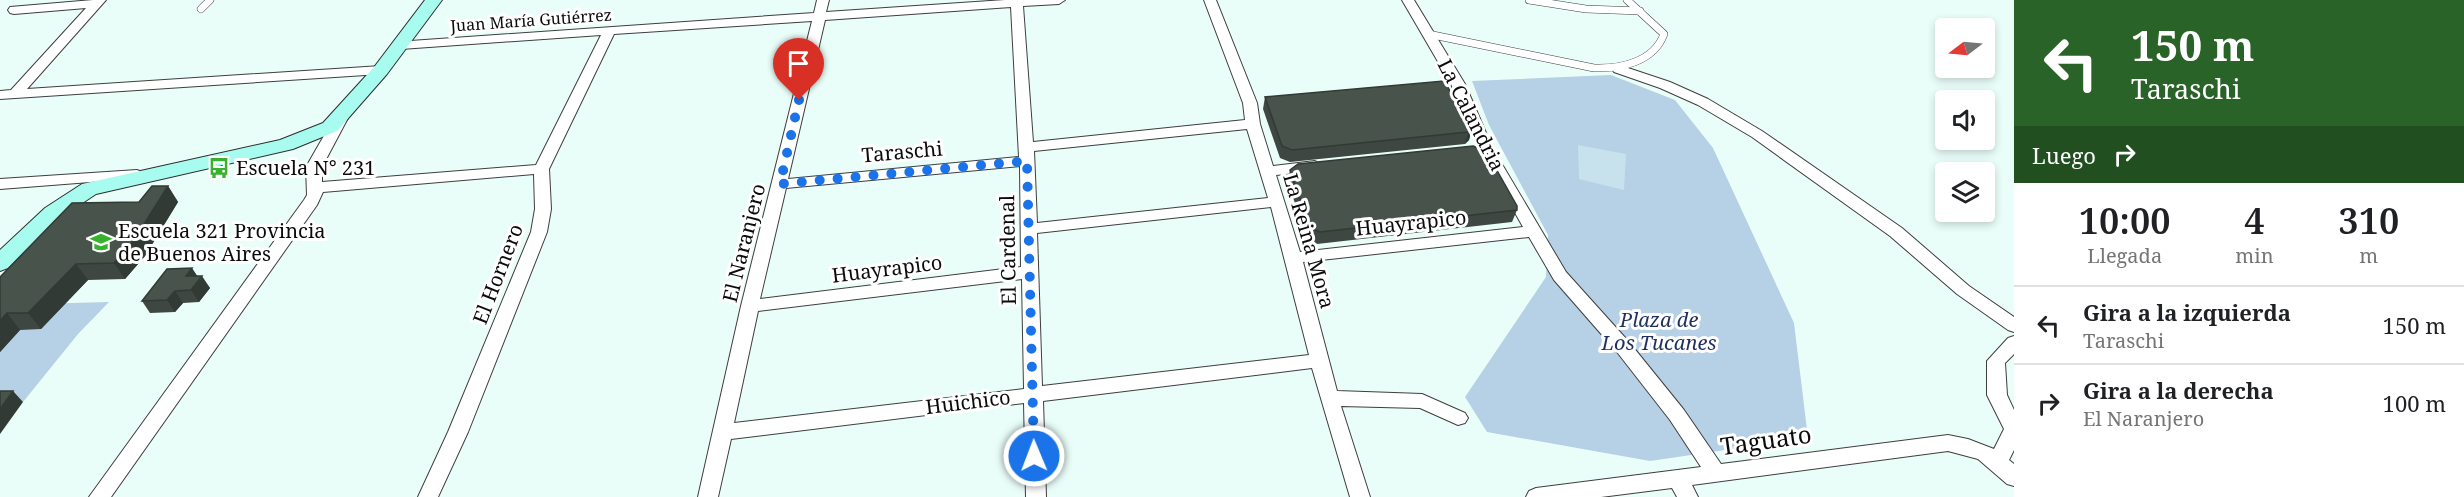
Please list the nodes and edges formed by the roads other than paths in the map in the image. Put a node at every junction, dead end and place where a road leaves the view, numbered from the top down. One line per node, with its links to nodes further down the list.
1 (210, 0): 12 (lane)
2 (434, 0): 18 (street)
3 (823, 0): 15 (street, El Naranjero)
4 (1059, 0): 11 (street, Juan María Gutiérrez)
5 (1210, 0): 24 (street, La Reina Mora)
6 (1408, 0): 17 (street, La Calandria)
7 (1529, 0): 14 (lane)
8 (1627, 0): 14 (lane)
9 (98, 2): 13 (street); 21 (street)
10 (995, 2): 11 (street, Juan María Gutiérrez); 15 (street, Juan María Gutiérrez)
11 (1017, 3): 25 (street, El Cardenal)
12 (201, 9)
13 (14, 10)
14 (1641, 11): 19 (lane)
15 (818, 16): 16 (street, Juan María Gutiérrez); 31 (street, El Naranjero)
16 (609, 32): 18 (street, Juan María Gutiérrez); 27 (street, El Hornero)
17 (1428, 34): 19 (lane); 35 (street, La Calandria)
18 (400, 45): 20 (street)
19 (1619, 69): 40 (street)
20 (381, 70): 21 (street); 23 (street)
21 (16, 93): 22 (street)
22 (0, 94)
23 (342, 116): 29 (street); 32 (street)
24 (1253, 124): 25 (street, Taraschi); 28 (street, La Reina Mora)
25 (1027, 154): 31 (street, Taraschi); 34 (street, El Cardenal)
26 (1325, 165): 28 (street)
27 (541, 169): 32 (street); 53 (street, El Hornero)
28 (1268, 171): 33 (street, La Reina Mora)
29 (151, 174): 30 (street); 37 (street)
30 (0, 184)
31 (780, 184): 39 (street, El Naranjero)
32 (315, 188): 52 (street)
33 (1276, 202): 34 (street); 36 (street, La Reina Mora)
34 (1028, 229): 38 (street, El Cardenal)
35 (1533, 231): 36 (street, Huayrapico); 49 (street, La Calandria)
36 (1294, 258): 42 (street, La Reina Mora)
37 (0, 263)
38 (1029, 272): 39 (street, Huayrapico); 43 (street, El Cardenal)
39 (750, 306): 47 (street, El Naranjero)
40 (2014, 326)
41 (2014, 343): 46 (street)
42 (1320, 360): 43 (street, Huichico); 44 (street, La Reina Mora)
43 (1033, 394): 47 (street, Huichico); 55 (street, El Cardenal)
44 (1329, 398): 45 (street); 56 (street, La Reina Mora)
45 (1458, 418)
46 (2013, 428): 48 (street)
47 (723, 432): 54 (street, El Naranjero)
48 (1999, 461): 49 (street, Taguato); 51 (street, Taguato)
49 (1716, 473): 50 (street, Taguato)
50 (1677, 478): 57 (street, Taguato); 58 (street)
51 (2014, 478)
52 (99, 497)
53 (428, 497)
54 (708, 497)
55 (1036, 497)
56 (1360, 497)
57 (1536, 497)
58 (1688, 497)

